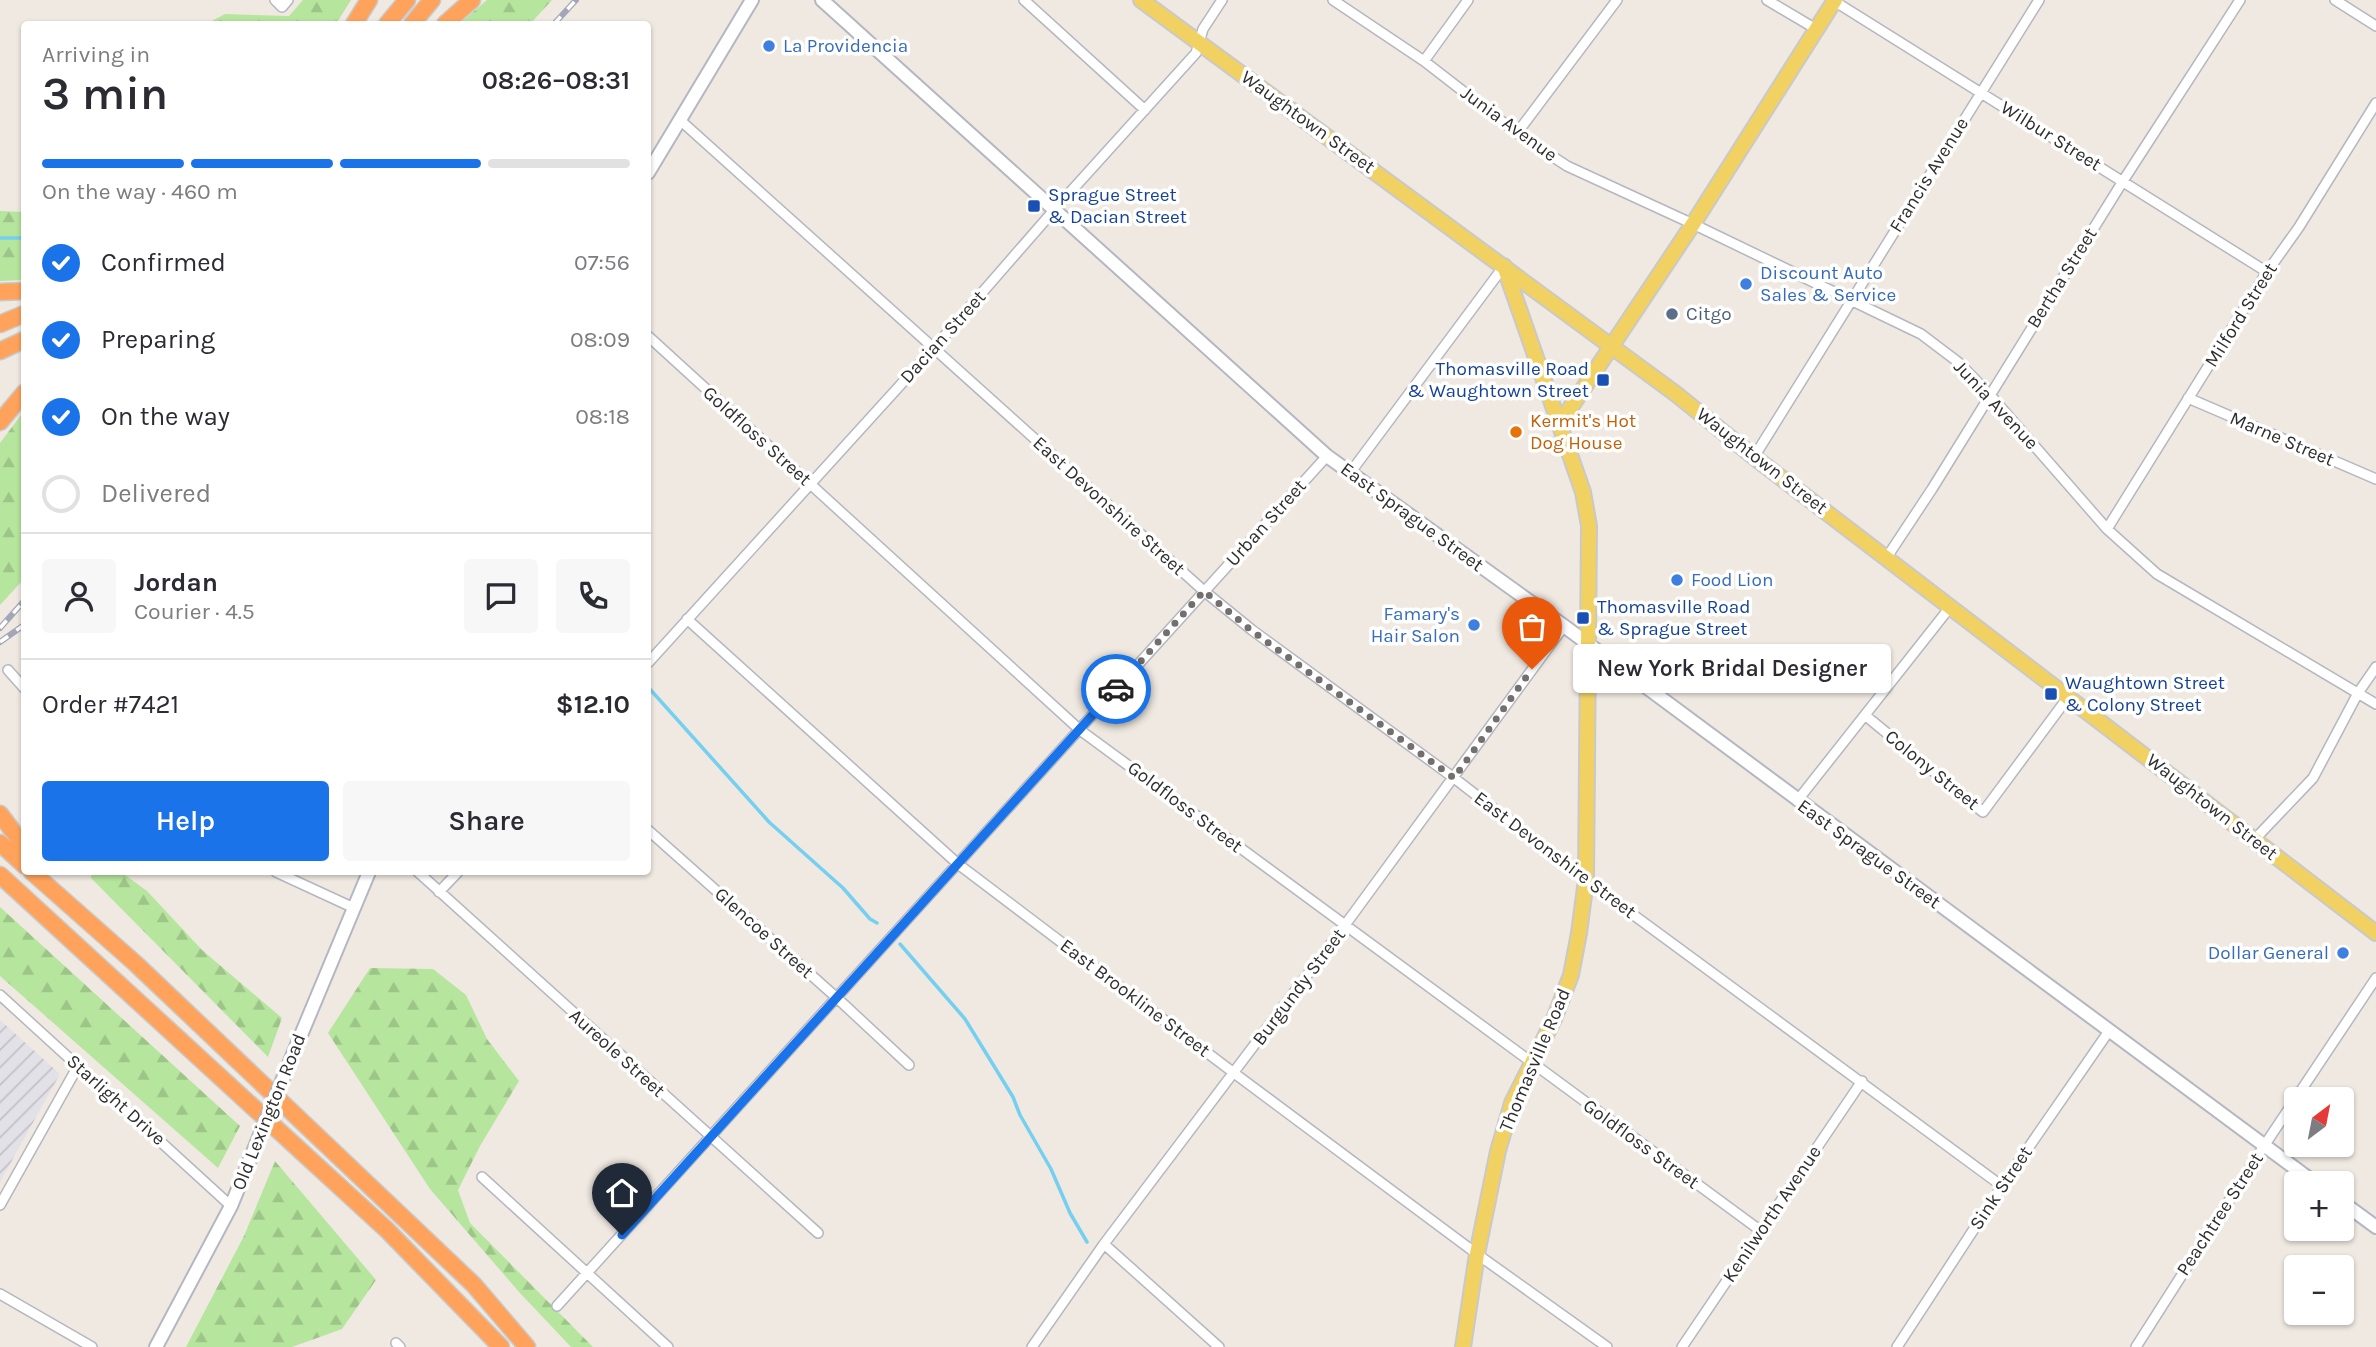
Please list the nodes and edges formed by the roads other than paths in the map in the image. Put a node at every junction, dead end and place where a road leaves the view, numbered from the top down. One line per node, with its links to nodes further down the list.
1 (369, 0): 18 (highway)
2 (407, 0): 19 (highway)
3 (432, 0): 20 (highway)
4 (472, 0): 21 (highway)
5 (752, 0): 29 (street)
6 (822, 0): 33 (street, East Sprague Street)
7 (1024, 0): 28 (street)
8 (1141, 0): 24 (main road, Waughtown Street)
9 (1222, 0): 24 (street, Dacian Street)
10 (1333, 0): 25 (street, Junia Avenue)
11 (1468, 0): 25 (street)
12 (1617, 0): 30 (street)
13 (1767, 0): 23 (street)
14 (2039, 0): 26 (street, Francis Avenue)
15 (2240, 0): 32 (street, Bertha Street)
16 (2335, 0): 22 (street)
17 (1835, 1): 23 (main road); 26 (street, Wilbur Street)
18 (356, 21)
19 (390, 21)
20 (414, 21)
21 (448, 21)
22 (2376, 26)
23 (1816, 29): 34 (main road)
24 (1199, 42): 28 (street, Dacian Street); 35 (main road, Waughtown Street)
25 (1424, 61): 30 (street, Junia Avenue)
26 (1980, 92): 32 (street, Wilbur Street); 39 (street, Francis Avenue)
27 (2376, 103): 36 (street, Milford Street)
28 (1145, 110): 33 (street, Dacian Street)
29 (680, 120): 31 (street); 45 (street, East Devonshire Street)
30 (1517, 132): 34 (street, Junia Avenue)
31 (651, 168)
32 (2123, 181): 36 (street, Wilbur Street); 47 (street, Bertha Street)
33 (1055, 209): 45 (street, Dacian Street); 52 (street, East Sprague Street)
34 (1693, 224): 39 (street, Junia Avenue); 44 (main road)
35 (1504, 266): 44 (main road, Waughtown Street); 51 (main road, Thomasville Road); 54 (street)
36 (2267, 272): 49 (street, Milford Street)
37 (21, 291): 38 (highway)
38 (0, 292)
39 (1851, 299): 47 (street, Junia Avenue); 53 (street, Francis Avenue)
40 (21, 315): 41 (highway)
41 (0, 324)
42 (651, 339): 56 (street, Goldfloss Street)
43 (21, 342): 46 (highway)
44 (1612, 346): 51 (main road); 53 (main road, Waughtown Street)
45 (933, 349): 56 (street, Dacian Street); 59 (street, East Devonshire Street)
46 (0, 351)
47 (1990, 395): 57 (street, Junia Avenue); 58 (street, Bertha Street)
48 (21, 397): 50 (highway)
49 (2188, 398): 55 (street, Marne Street); 57 (street, Milford Street)
50 (0, 422)
51 (1559, 425): 63 (main road, Thomasville Road)
52 (1327, 456): 54 (street, East Sprague Street); 59 (street, Urban Street)
53 (1754, 457): 58 (main road, Waughtown Street)
54 (1350, 473): 62 (street, East Sprague Street)
55 (2376, 479)
56 (810, 483): 61 (street, Dacian Street); 72 (street, Goldfloss Street)
57 (2107, 529): 68 (street, Junia Avenue)
58 (1887, 557): 60 (main road, Waughtown Street)
59 (1204, 591): 72 (street, Urban Street); 73 (street, East Devonshire Street)
60 (1951, 606): 69 (main road, Waughtown Street); 71 (street)
61 (687, 619): 64 (street, Dacian Street); 81 (street, East Brookline Street)
62 (1564, 626): 63 (street, East Sprague Street); 73 (street, Burgundy Street)
63 (1590, 646): 74 (street, East Sprague Street); 89 (main road, Thomasville Road)
64 (651, 660)
65 (2376, 667): 68 (street)
66 (8, 670): 67 (street)
67 (21, 685)
68 (2358, 692): 70 (street, Junia Avenue); 77 (street)
69 (2069, 696): 71 (street, Colony Street); 77 (main road, Waughtown Street)
70 (2376, 704)
71 (1866, 716): 74 (street)
72 (1080, 730): 81 (street, Urban Street); 92 (street, Goldfloss Street)
73 (1454, 778): 89 (street, East Devonshire Street); 92 (street, Burgundy Street)
74 (1797, 801): 98 (street, East Sprague Street)
75 (0, 814): 78 (highway)
76 (651, 833): 97 (street, Glencoe Street)
77 (2253, 840): 93 (main road, Waughtown Street)
78 (21, 842)
79 (0, 843): 80 (highway)
80 (21, 862)
81 (958, 864): 97 (street, Urban Street); 102 (street, East Brookline Street)
82 (35, 875): 94 (highway)
83 (52, 875): 94 (highway)
84 (282, 875): 91 (street)
85 (368, 875): 91 (street, Old Lexington Road)
86 (421, 875): 90 (street, Aureole Street)
87 (455, 875): 90 (street)
88 (0, 877): 120 (highway)
89 (1586, 880): 99 (main road, Thomasville Road); 103 (street, East Devonshire Street)
90 (439, 892): 104 (street, Aureole Street)
91 (354, 908): 110 (street, Old Lexington Road, bridge)
92 (1345, 925): 99 (street, Goldfloss Street); 102 (street, Burgundy Street)
93 (2376, 933)
94 (136, 964): 123 (highway)
95 (2376, 978): 105 (street, Peachtree Street)
96 (0, 995): 100 (street, Starlight Drive)
97 (837, 998): 101 (street, Glencoe Street); 104 (street, Urban Street)
98 (2109, 1031): 105 (street, East Sprague Street); 108 (street, Sink Street)
99 (1531, 1064): 113 (street, Goldfloss Street); 116 (main road, Thomasville Road)
100 (78, 1066): 109 (street); 110 (street, Starlight Drive)
101 (909, 1066)
102 (1234, 1073): 115 (street, Burgundy Street); 116 (street, East Brookline Street)
103 (1862, 1081): 108 (street, East Devonshire Street); 113 (street, Kenilworth Avenue)
104 (711, 1138): 114 (street, Aureole Street); 117 (street, Urban Street)
105 (2264, 1146): 106 (street, East Sprague Street); 131 (street, Peachtree Street)
106 (2298, 1171)
107 (482, 1177): 117 (street)
108 (2002, 1186): 130 (street, Sink Street)
109 (0, 1205)
110 (231, 1206): 122 (street, Old Lexington Road)
111 (2354, 1211): 112 (street)
112 (2376, 1227)
113 (1761, 1231): 129 (street, Kenilworth Avenue)
114 (818, 1233)
115 (1104, 1244): 125 (street, Burgundy Street); 126 (street)
116 (1477, 1254): 127 (main road, Thomasville Road); 128 (street, East Brookline Street)
117 (586, 1274): 119 (street, Urban Street); 124 (street)
118 (0, 1294): 121 (street)
119 (557, 1306)
120 (498, 1344)
121 (92, 1347)
122 (156, 1347)
123 (527, 1347)
124 (668, 1347)
125 (1032, 1347)
126 (1219, 1347)
127 (1464, 1347)
128 (1607, 1347)
129 (1682, 1347)
130 (1896, 1347)
131 (2136, 1347)

